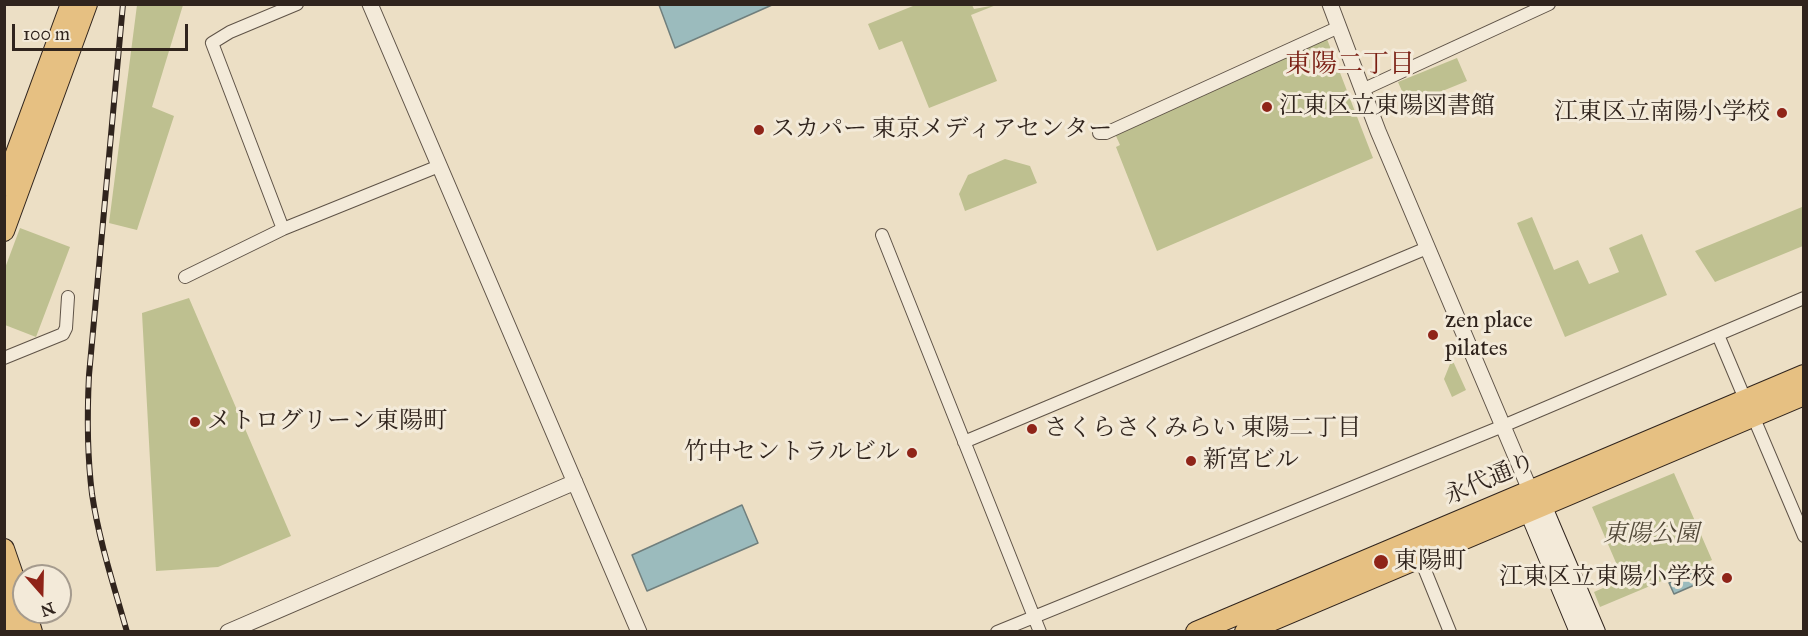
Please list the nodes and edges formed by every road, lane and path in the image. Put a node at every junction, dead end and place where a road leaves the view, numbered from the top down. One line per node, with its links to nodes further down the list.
1 (71, 4): 11 (main road)
2 (87, 4): 13 (main road)
3 (297, 4): 12 (street)
4 (370, 4): 10 (street)
5 (1330, 4): 7 (street)
6 (1549, 4): 8 (street)
7 (1339, 27): 8 (street); 9 (street)
8 (1362, 90): 15 (street)
9 (1099, 134)
10 (439, 166): 12 (street); 26 (street)
11 (4, 186)
12 (283, 229): 16 (street)
13 (4, 231)
14 (882, 234): 25 (street)
15 (1427, 248): 24 (street); 25 (street)
16 (185, 277)
17 (68, 297): 20 (street)
18 (1803, 298): 19 (street)
19 (1718, 335): 23 (street); 24 (street)
20 (4, 358)
21 (1803, 375): 23 (main road, 永代通り)
22 (1803, 394): 23 (main road, 永代通り)
23 (1749, 408): 27 (main road, 永代通り); 28 (street)
24 (1503, 426): 27 (street); 33 (street)
25 (964, 442): 33 (street)
26 (575, 482): 35 (street); 36 (street)
27 (1534, 502): 30 (main road, 永代通り); 39 (main road, 永代通り); 42 (main road); 43 (main road)
28 (1803, 534)
29 (4, 549): 31 (main road)
30 (1420, 558): 40 (main road, 永代通り); 41 (street)
31 (12, 572)
32 (4, 594): 34 (main road)
33 (1034, 616): 37 (street); 38 (street)
34 (17, 632)
35 (228, 632)
36 (639, 632)
37 (997, 632)
38 (1040, 632)
39 (1196, 632)
40 (1245, 632)
41 (1450, 632)
42 (1579, 632)
43 (1596, 632)

